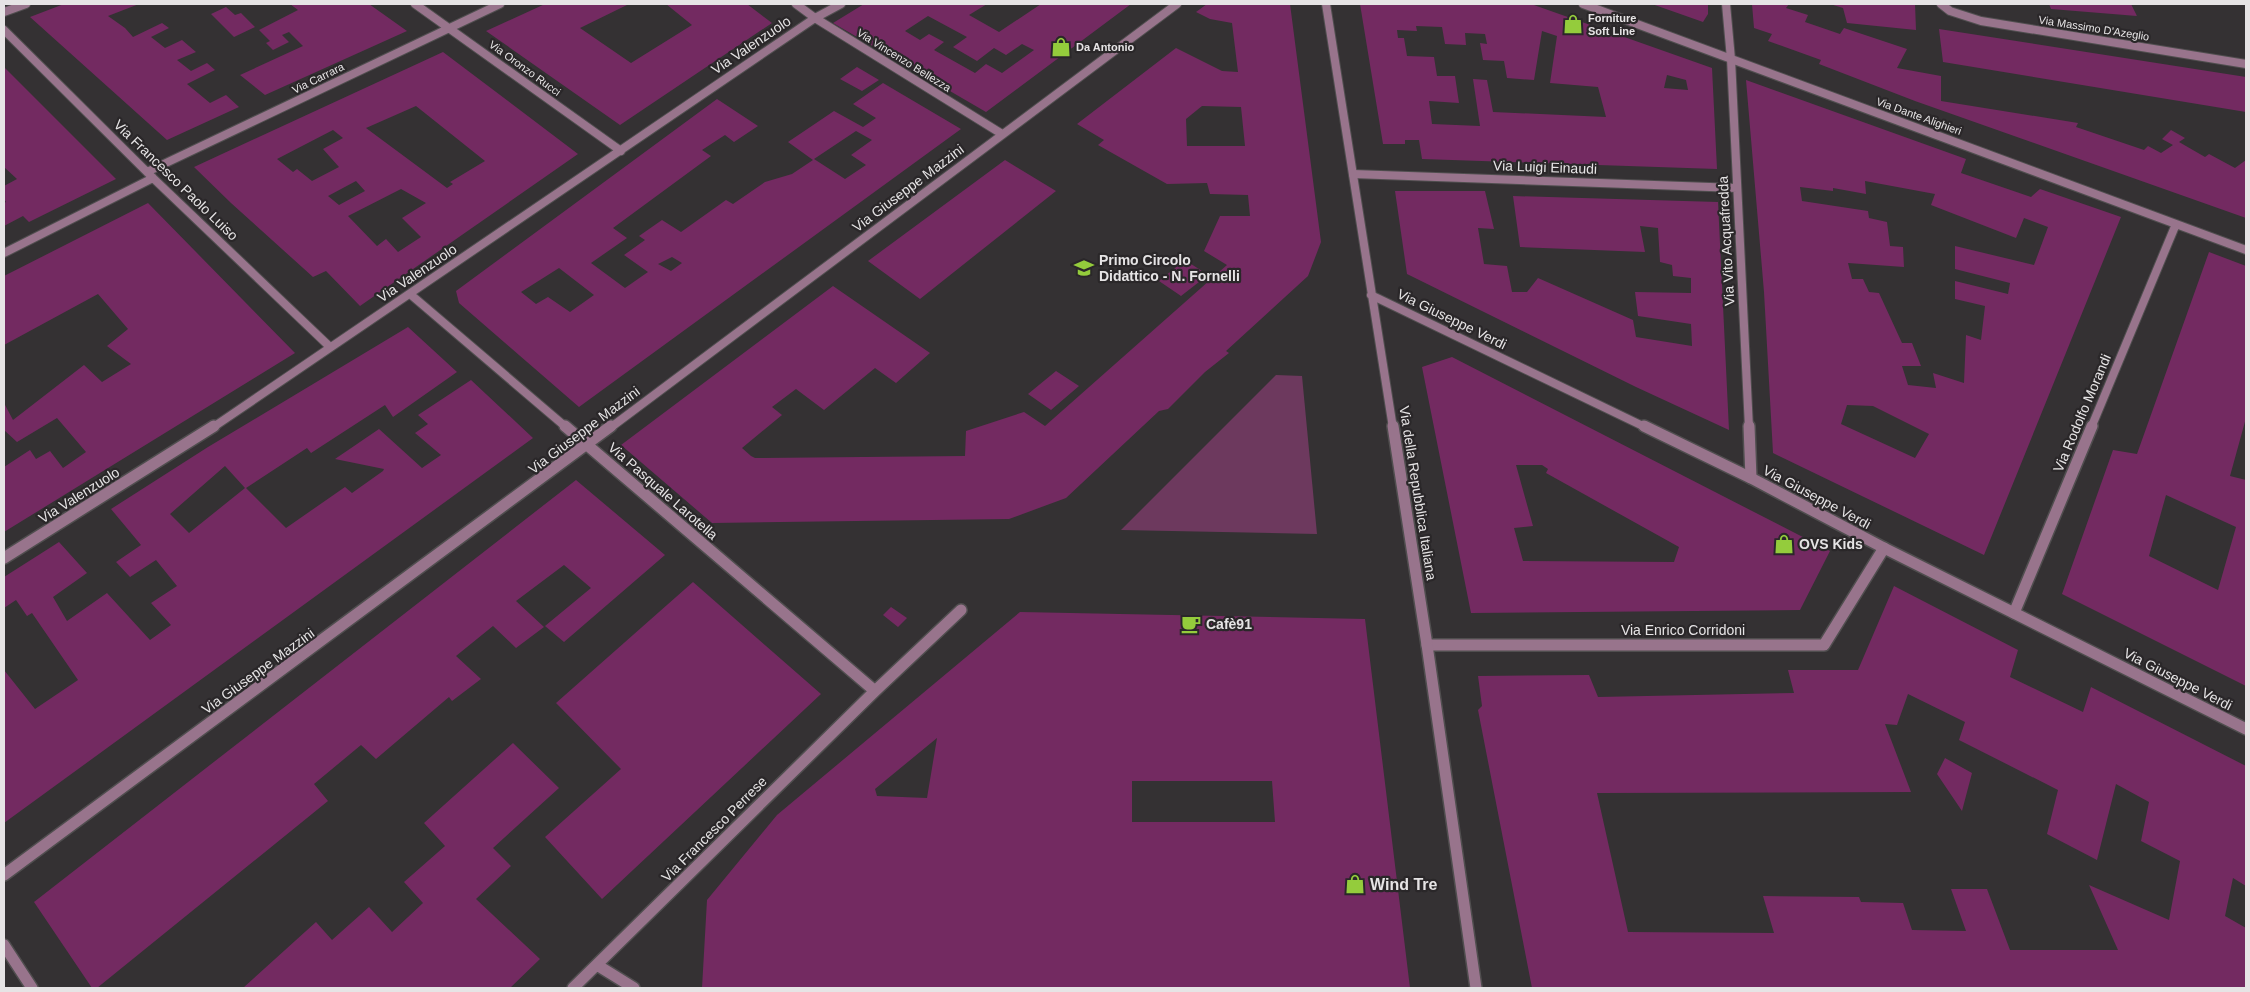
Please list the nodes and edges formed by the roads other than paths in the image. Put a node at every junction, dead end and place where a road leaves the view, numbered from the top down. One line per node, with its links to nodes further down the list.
1 (26, 4): 11 (street)
2 (415, 4): 13 (street, Via Oronzo Rucci)
3 (500, 4): 13 (street, Via Carrara)
4 (796, 4): 12 (street, Via Vincenzo Bellezza)
5 (841, 4): 12 (street, Via Valenzuolo)
6 (1177, 4): 17 (street, Via Giuseppe Mazzini)
7 (1326, 4): 19 (street, Via della Repubblica Italiana)
8 (1584, 4): 15 (street, Via Dante Alighieri)
9 (1726, 4): 15 (street, Via Vito Acquafredda)
10 (1941, 4): 16 (street, Via Massimo D'Azeglio)
11 (4, 12)
12 (815, 18): 17 (street, Via Vincenzo Bellezza); 18 (street, Via Valenzuolo)
13 (450, 28): 18 (street, Via Oronzo Rucci); 20 (street, Via Carrara)
14 (4, 30): 20 (street, Via Francesco Paolo Luiso)
15 (1731, 58): 21 (street, Via Vito Acquafredda); 22 (street, Via Dante Alighieri)
16 (2246, 64)
17 (1002, 134): 28 (street, Via Giuseppe Mazzini)
18 (621, 152): 25 (street, Via Valenzuolo)
19 (1352, 174): 21 (street, Via Luigi Einaudi); 26 (street, Via della Repubblica Italiana)
20 (150, 176): 24 (street, Via Carrara); 27 (street, Via Francesco Paolo Luiso)
21 (1737, 188): 29 (street, Via Vito Acquafredda)
22 (2176, 224): 23 (street, Via Dante Alighieri); 33 (street, Via Rodolfo Morandi)
23 (2246, 250)
24 (4, 253)
25 (410, 294): 27 (street, Via Valenzuolo); 28 (street, Via Pasquale Larotella)
26 (1372, 295): 29 (street, Via Giuseppe Verdi); 34 (street, Via della Repubblica Italiana)
27 (330, 347): 31 (street, Via Valenzuolo)
28 (588, 444): 35 (street, Via Pasquale Larotella); 37 (street, Via Giuseppe Mazzini)
29 (1751, 478): 30 (street, Via Giuseppe Verdi)
30 (1884, 548): 33 (street, Via Giuseppe Verdi); 34 (street, Via Enrico Corridoni)
31 (4, 558)
32 (961, 610): 35 (street, Via Francesco Perrese)
33 (2014, 612): 36 (street, Via Giuseppe Verdi)
34 (1427, 645): 43 (street, Via della Repubblica Italiana)
35 (875, 691): 39 (street, Via Francesco Perrese)
36 (2246, 729)
37 (4, 875)
38 (4, 945): 40 (street)
39 (597, 965): 41 (street, Via Francesco Perrese); 42 (street)
40 (32, 988)
41 (574, 988)
42 (634, 988)
43 (1476, 988)

